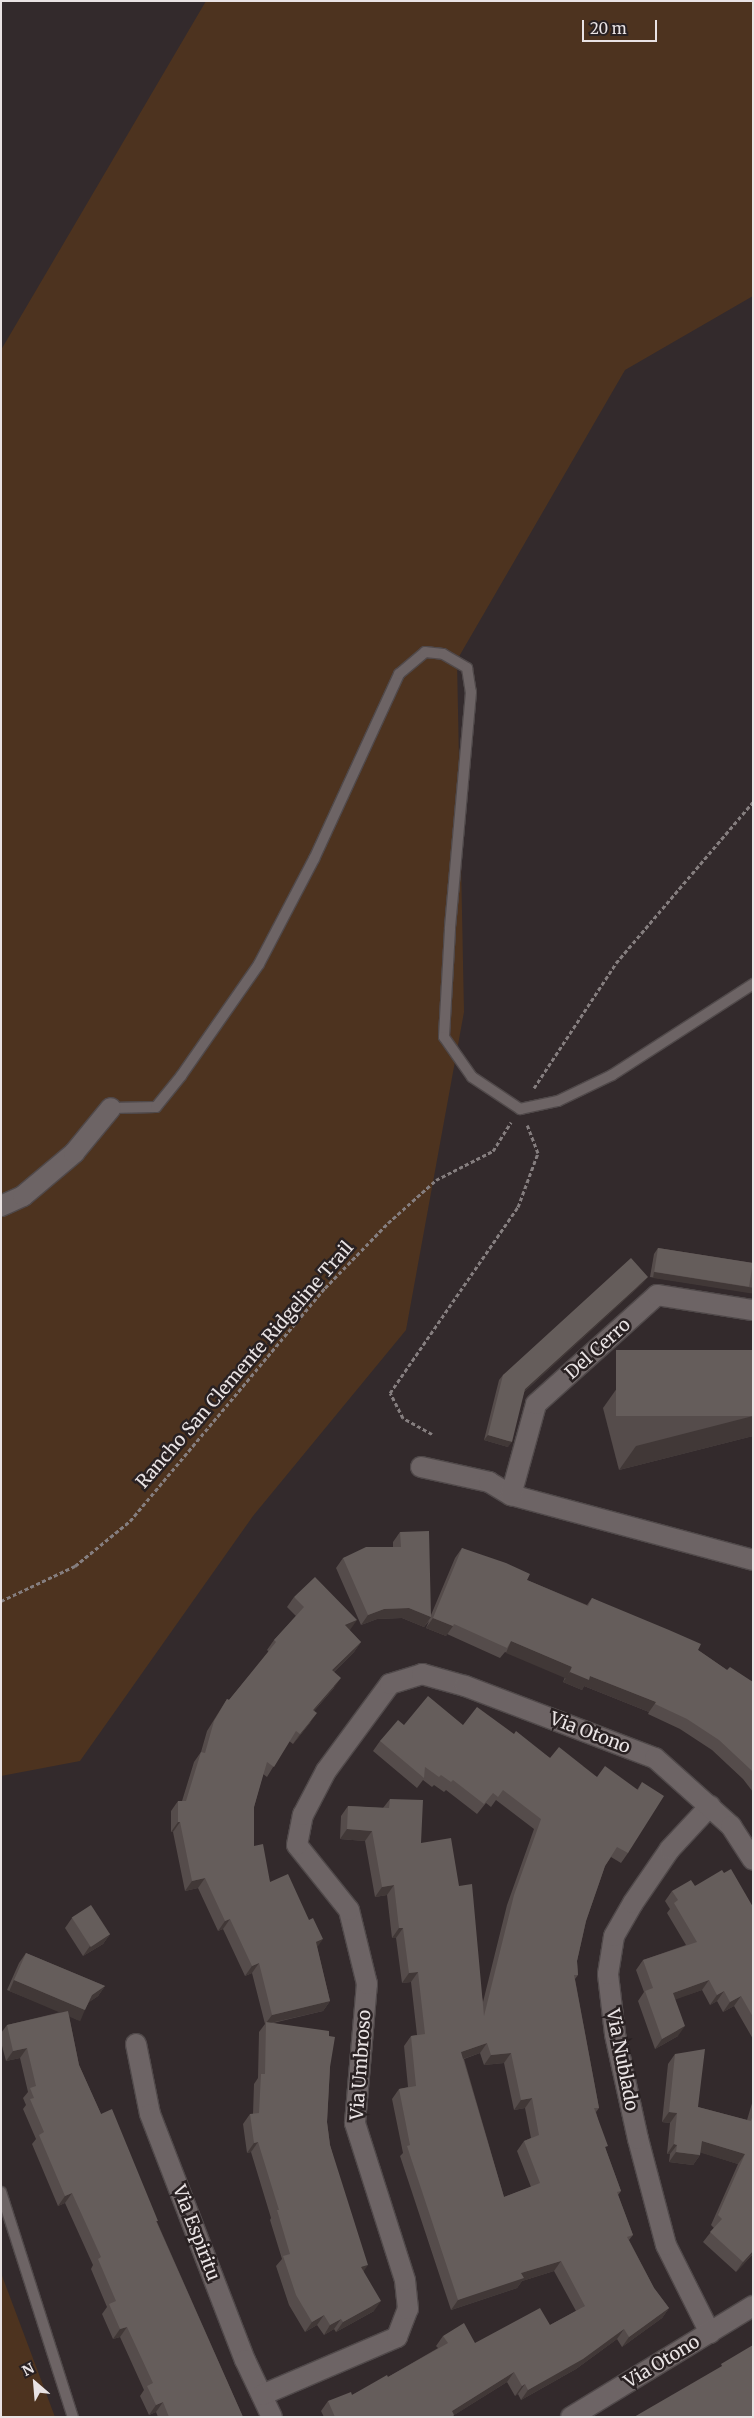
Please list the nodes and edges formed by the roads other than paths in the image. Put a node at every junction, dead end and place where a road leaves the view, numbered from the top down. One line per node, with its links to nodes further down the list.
1 (753, 984): 2 (lane)
2 (111, 1108): 3 (street)
3 (1, 1206)
4 (753, 1310): 6 (street, Del Cerro)
5 (421, 1467): 6 (street)
6 (511, 1495): 7 (street)
7 (753, 1560)
8 (390, 1684): 9 (street, Via Otono); 15 (street, Via Umbroso)
9 (710, 1806): 10 (street, Via Otono); 14 (street, Via Nublado)
10 (753, 1860)
11 (136, 2044): 15 (street, Via Espiritu)
12 (1, 2192): 16 (lane)
13 (753, 2306): 14 (street, Via Otono)
14 (710, 2333): 18 (street, Via Otono)
15 (262, 2395): 17 (street, Via Espiritu)
16 (73, 2417)
17 (272, 2417)
18 (571, 2417)

